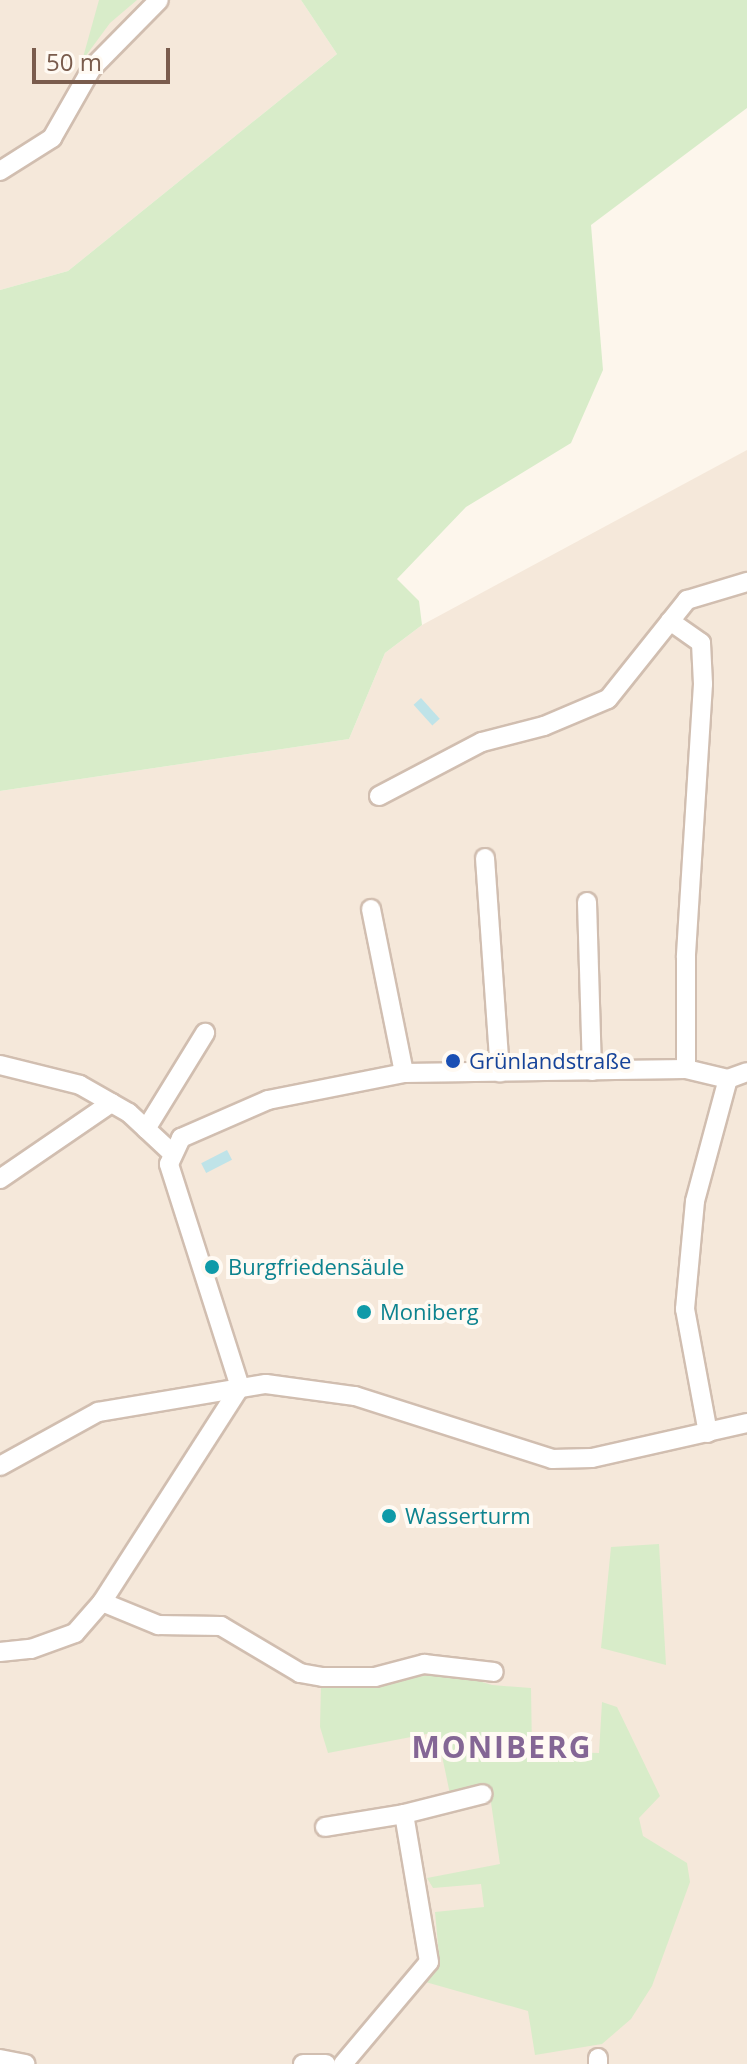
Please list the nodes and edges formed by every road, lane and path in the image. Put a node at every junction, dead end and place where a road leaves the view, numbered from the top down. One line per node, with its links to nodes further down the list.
1 (159, 0): 2 (street)
2 (0, 171)
3 (747, 582): 4 (street)
4 (670, 621): 5 (street); 11 (street)
5 (379, 796)
6 (485, 858): 13 (street)
7 (587, 902): 12 (street)
8 (371, 909): 15 (street)
9 (205, 1033): 18 (street)
10 (0, 1065): 17 (street)
11 (686, 1069): 12 (street); 16 (street)
12 (592, 1071): 13 (street)
13 (500, 1072): 15 (street)
14 (747, 1072): 16 (street)
15 (404, 1073): 19 (street)
16 (728, 1079): 23 (street)
17 (111, 1103): 18 (street); 20 (street)
18 (146, 1129): 19 (street)
19 (171, 1152): 21 (street)
20 (0, 1179)
21 (240, 1387): 23 (street); 24 (street); 25 (street)
22 (747, 1423): 23 (street)
23 (708, 1433)
24 (0, 1466)
25 (102, 1602): 26 (street); 27 (street)
26 (0, 1652)
27 (494, 1672)
28 (483, 1794): 29 (street)
29 (404, 1814): 30 (street); 35 (street)
30 (325, 1827)
31 (0, 2059): 32 (street)
32 (26, 2064)
33 (303, 2064): 34 (street)
34 (326, 2064)
35 (343, 2064)

